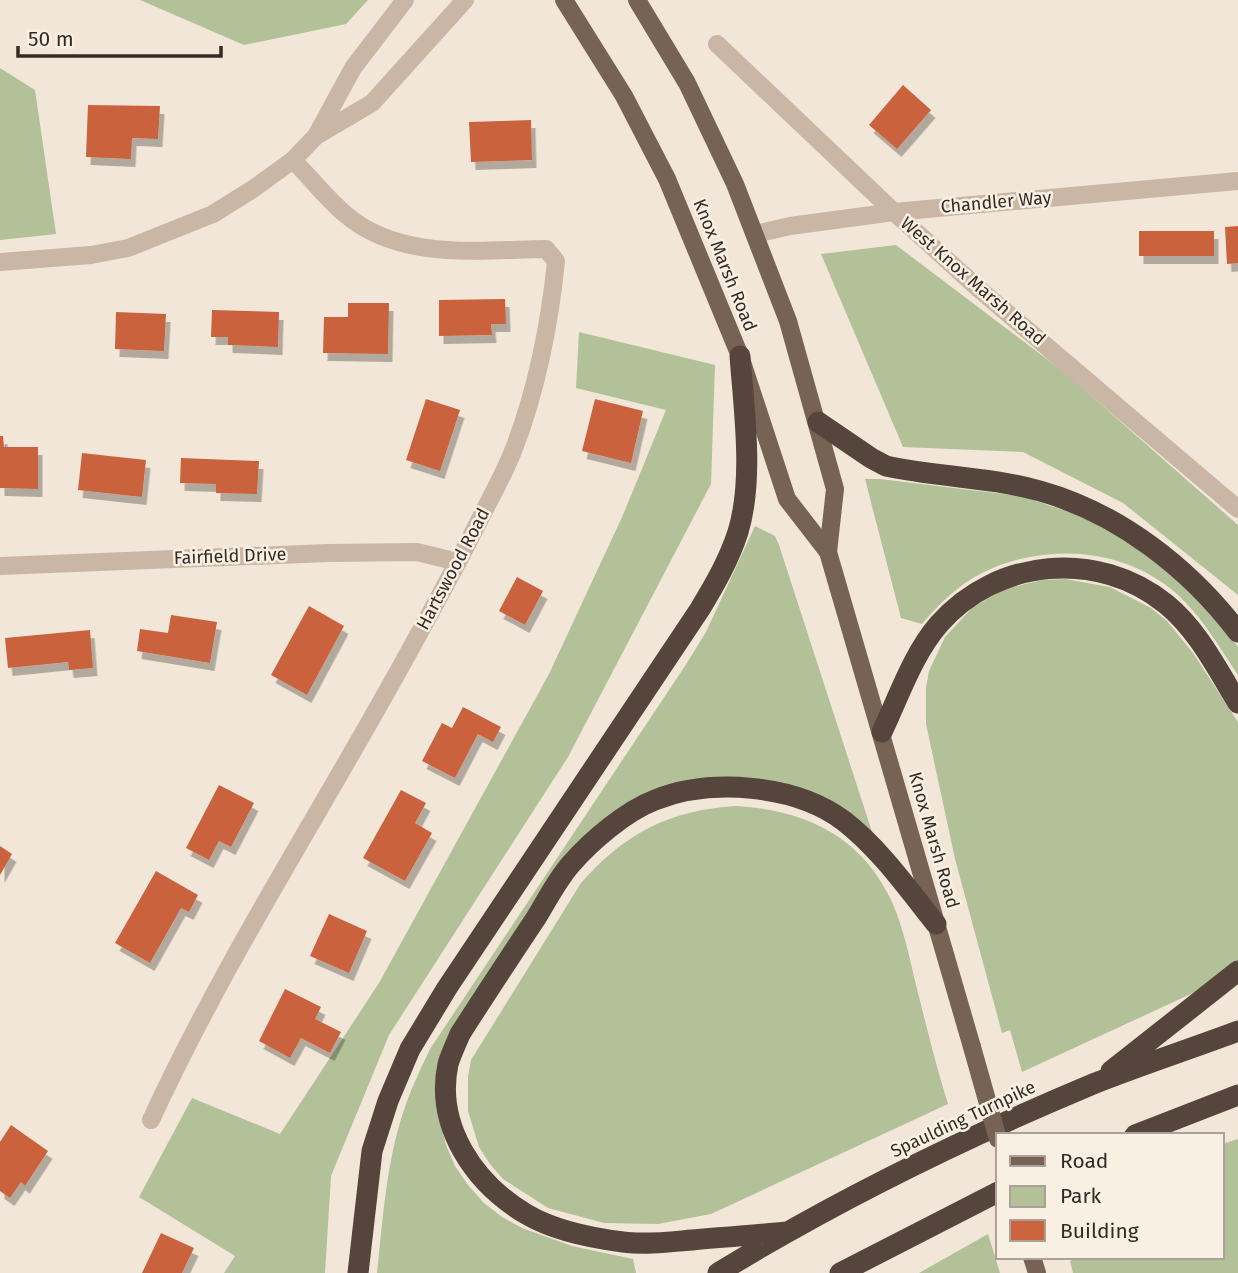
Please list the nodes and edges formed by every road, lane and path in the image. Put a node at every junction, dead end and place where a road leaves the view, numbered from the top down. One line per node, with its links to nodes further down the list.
1 (405, 0): 8 (street)
2 (465, 0): 8 (street)
3 (564, 0): 14 (main road, Knox Marsh Road)
4 (637, 0): 6 (main road, Knox Marsh Road)
5 (652, 0): 6 (main road)
6 (656, 29): 12 (main road, Knox Marsh Road)
7 (717, 44): 11 (street, West Knox Marsh Road)
8 (316, 136): 9 (street)
9 (293, 160): 13 (street); 18 (street, Hartswood Road)
10 (1238, 181): 11 (street, Chandler Way)
11 (894, 212): 12 (street, Chandler Way); 16 (street, West Knox Marsh Road)
12 (756, 234): 15 (main road, Knox Marsh Road)
13 (0, 262)
14 (740, 356): 17 (main road, Knox Marsh Road); 34 (highway)
15 (818, 422): 17 (main road, Knox Marsh Road); 20 (highway)
16 (1238, 509)
17 (828, 552): 22 (main road, Knox Marsh Road)
18 (458, 562): 19 (street, Fairfield Drive); 28 (street, Hartswood Road)
19 (0, 566)
20 (1238, 632)
21 (1238, 703): 22 (highway)
22 (882, 732): 23 (main road, Knox Marsh Road)
23 (936, 924): 29 (main road, Knox Marsh Road, bridge); 32 (highway)
24 (1238, 971): 26 (highway)
25 (1238, 1031): 26 (highway, Spaulding Turnpike)
26 (1094, 1084): 32 (highway, Spaulding Turnpike)
27 (1238, 1095): 30 (highway)
28 (151, 1120)
29 (996, 1133)
30 (1140, 1133)
31 (996, 1193): 33 (highway)
32 (787, 1232): 35 (highway, Spaulding Turnpike)
33 (843, 1272)
34 (358, 1273)
35 (718, 1273)

